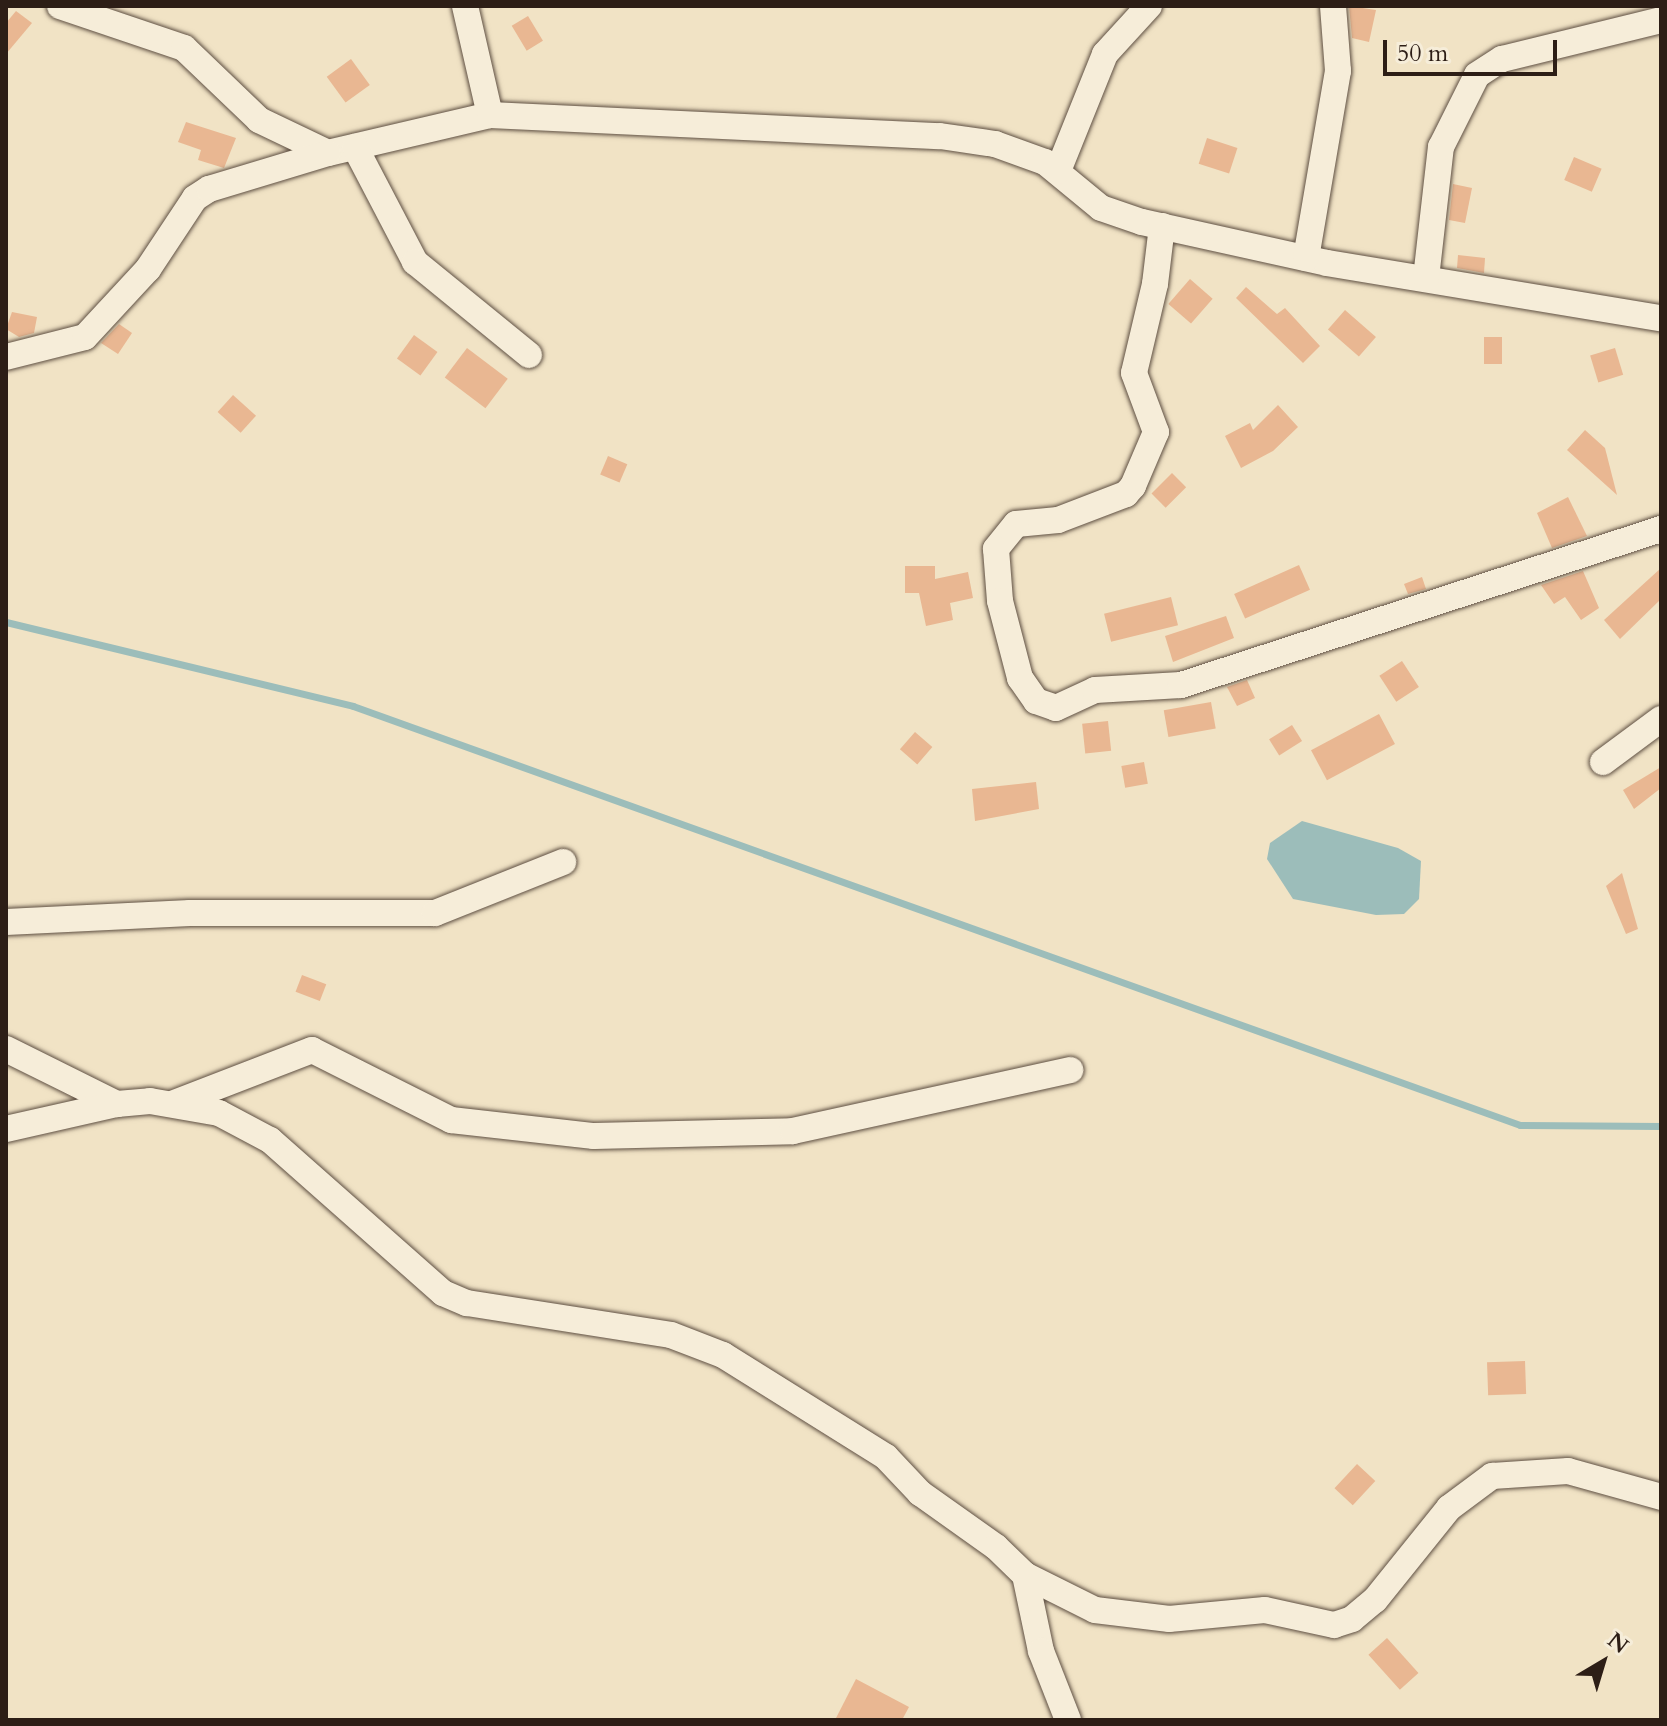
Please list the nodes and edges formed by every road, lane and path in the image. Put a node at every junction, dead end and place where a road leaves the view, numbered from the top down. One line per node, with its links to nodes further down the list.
1 (60, 6): 8 (street)
2 (465, 6): 6 (street)
3 (1149, 6): 9 (street)
4 (1333, 6): 11 (street)
5 (1661, 20): 12 (street)
6 (490, 115): 7 (street); 9 (street)
7 (355, 147): 8 (street); 14 (street)
8 (328, 153): 15 (street)
9 (1058, 171): 10 (street)
10 (1162, 226): 11 (street); 16 (street)
11 (1306, 258): 12 (street)
12 (1426, 278): 13 (street)
13 (1661, 318)
14 (529, 355)
15 (6, 357)
16 (1661, 529)
17 (1661, 719): 18 (street)
18 (1603, 762)
19 (563, 862): 20 (street)
20 (6, 922)
21 (6, 1049): 23 (street)
22 (1070, 1070): 24 (street)
23 (117, 1104): 24 (street); 25 (street)
24 (171, 1104): 27 (street)
25 (6, 1129)
26 (1661, 1497): 27 (street)
27 (1025, 1575): 28 (street)
28 (1068, 1720)

